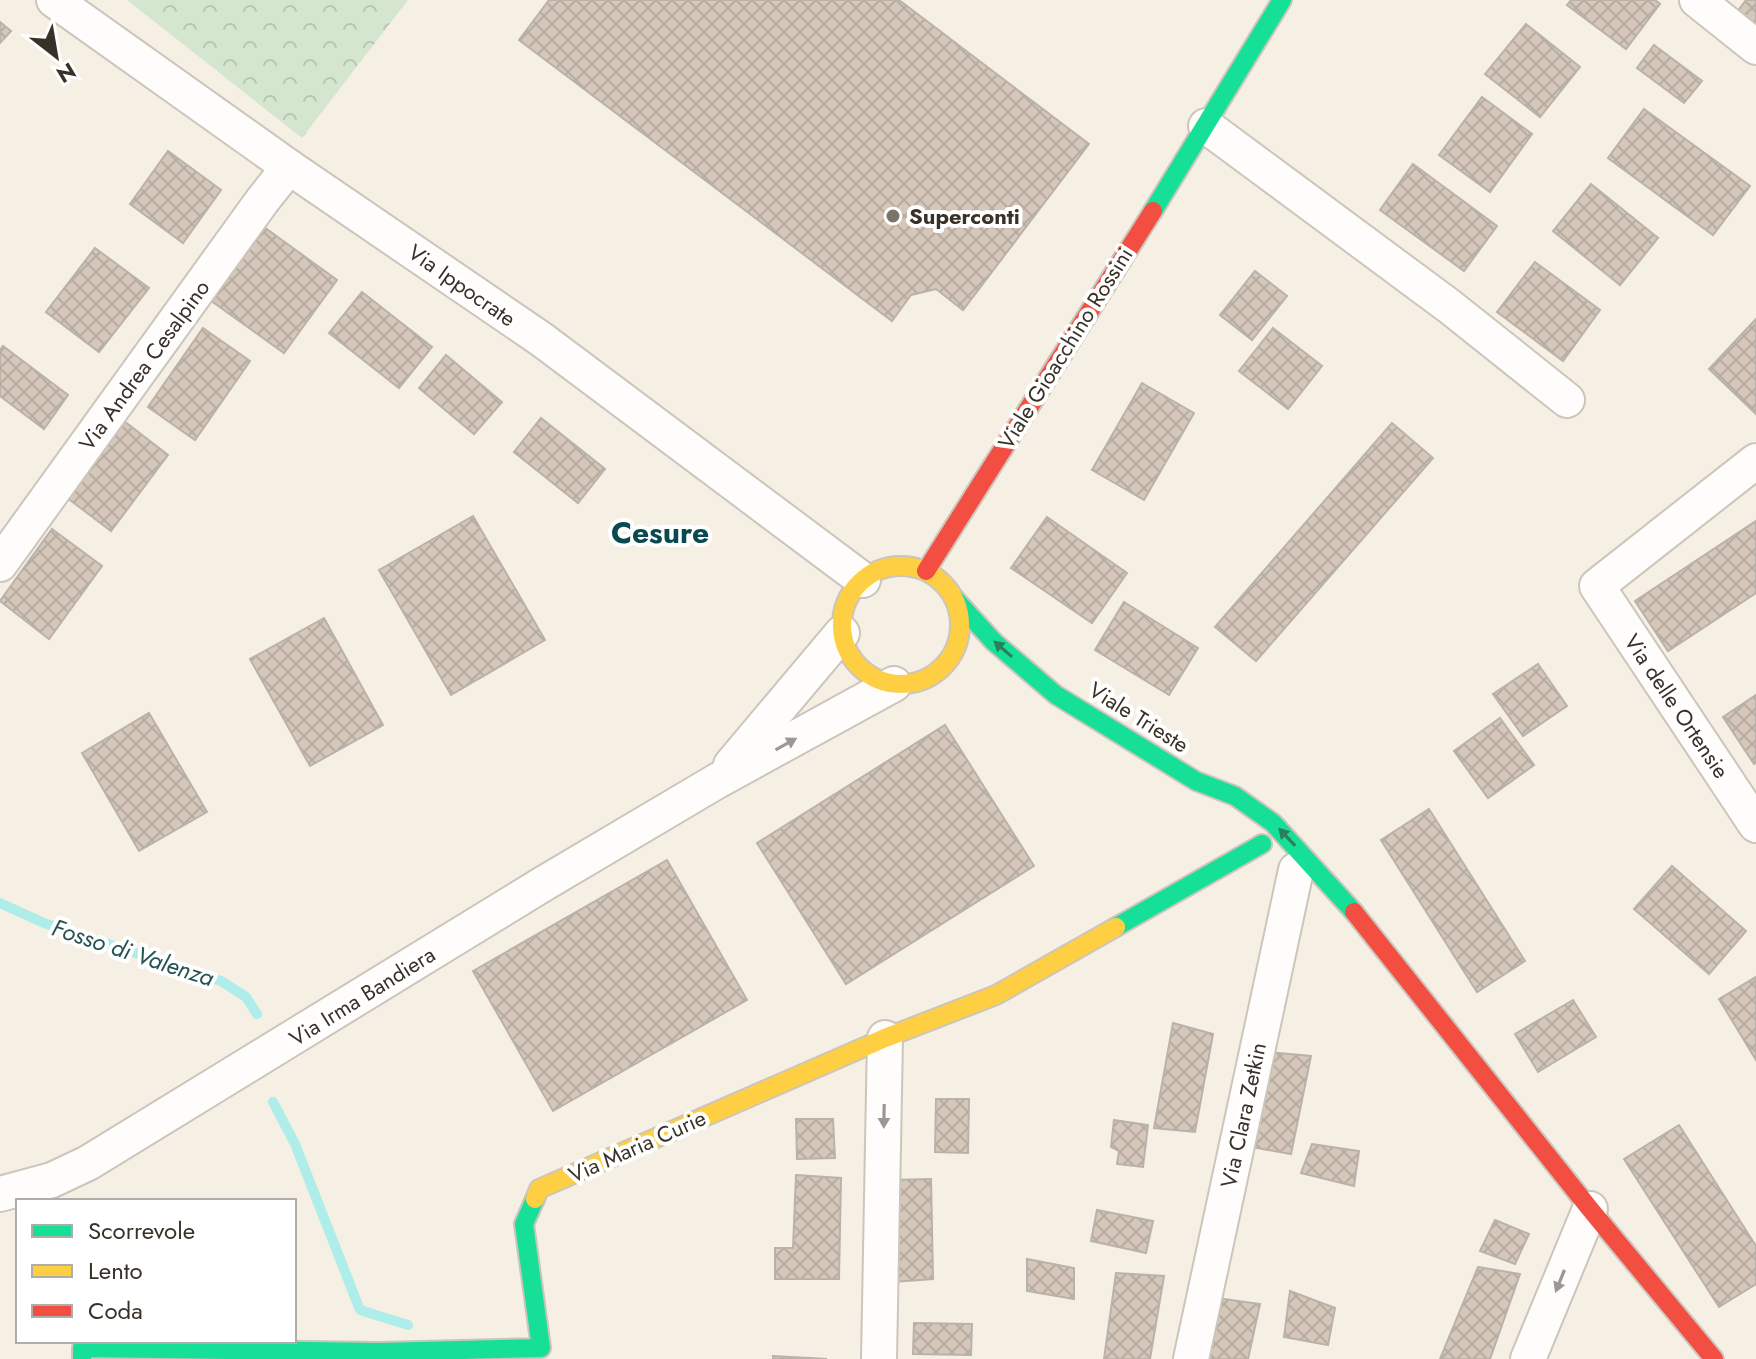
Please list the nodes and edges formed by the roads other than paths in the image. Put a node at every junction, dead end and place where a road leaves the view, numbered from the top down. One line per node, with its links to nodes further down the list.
1 (1282, 0): 5 (street, Viale Gioacchino Rossini)
2 (1697, 0): 4 (street)
3 (56, 1): 6 (street, Via Ippocrate)
4 (1756, 47)
5 (1206, 126): 7 (street); 10 (street, Viale Gioacchino Rossini)
6 (289, 167): 9 (street, Via Andrea Cesalpino); 11 (street, Via Ippocrate)
7 (1567, 400)
8 (1756, 461): 21 (street, Via delle Ortensie)
9 (0, 564)
10 (926, 571): 11 (street); 12 (street)
11 (863, 580): 13 (street)
12 (954, 598): 14 (street); 18 (street, Viale Trieste, one-way to 12)
13 (842, 633): 17 (street); 19 (street, Via Irma Bandiera)
14 (938, 671): 15 (street); 17 (street)
15 (963, 673)
16 (1015, 682): 18 (street, Viale Trieste)
17 (894, 684): 19 (street, Via Irma Bandiera, one-way to 17)
18 (1056, 695): 20 (street, Viale Trieste)
19 (717, 781): 25 (street, Via Irma Bandiera)
20 (1196, 781): 22 (street, Viale Trieste); 23 (street, Viale Trieste, one-way to 20)
21 (1756, 825)
22 (1268, 848): 23 (street, Viale Trieste); 24 (street, Via Maria Curie); 30 (street, Via Clara Zetkin)
23 (1340, 895): 26 (street)
24 (885, 1038): 28 (street, Via Maria Curie); 29 (street, one-way to 29)
25 (0, 1194)
26 (1590, 1209): 31 (street, one-way to 31); 32 (street)
27 (82, 1354): 28 (street)
28 (380, 1356)
29 (879, 1359)
30 (1191, 1359)
31 (1528, 1359)
32 (1714, 1359)

